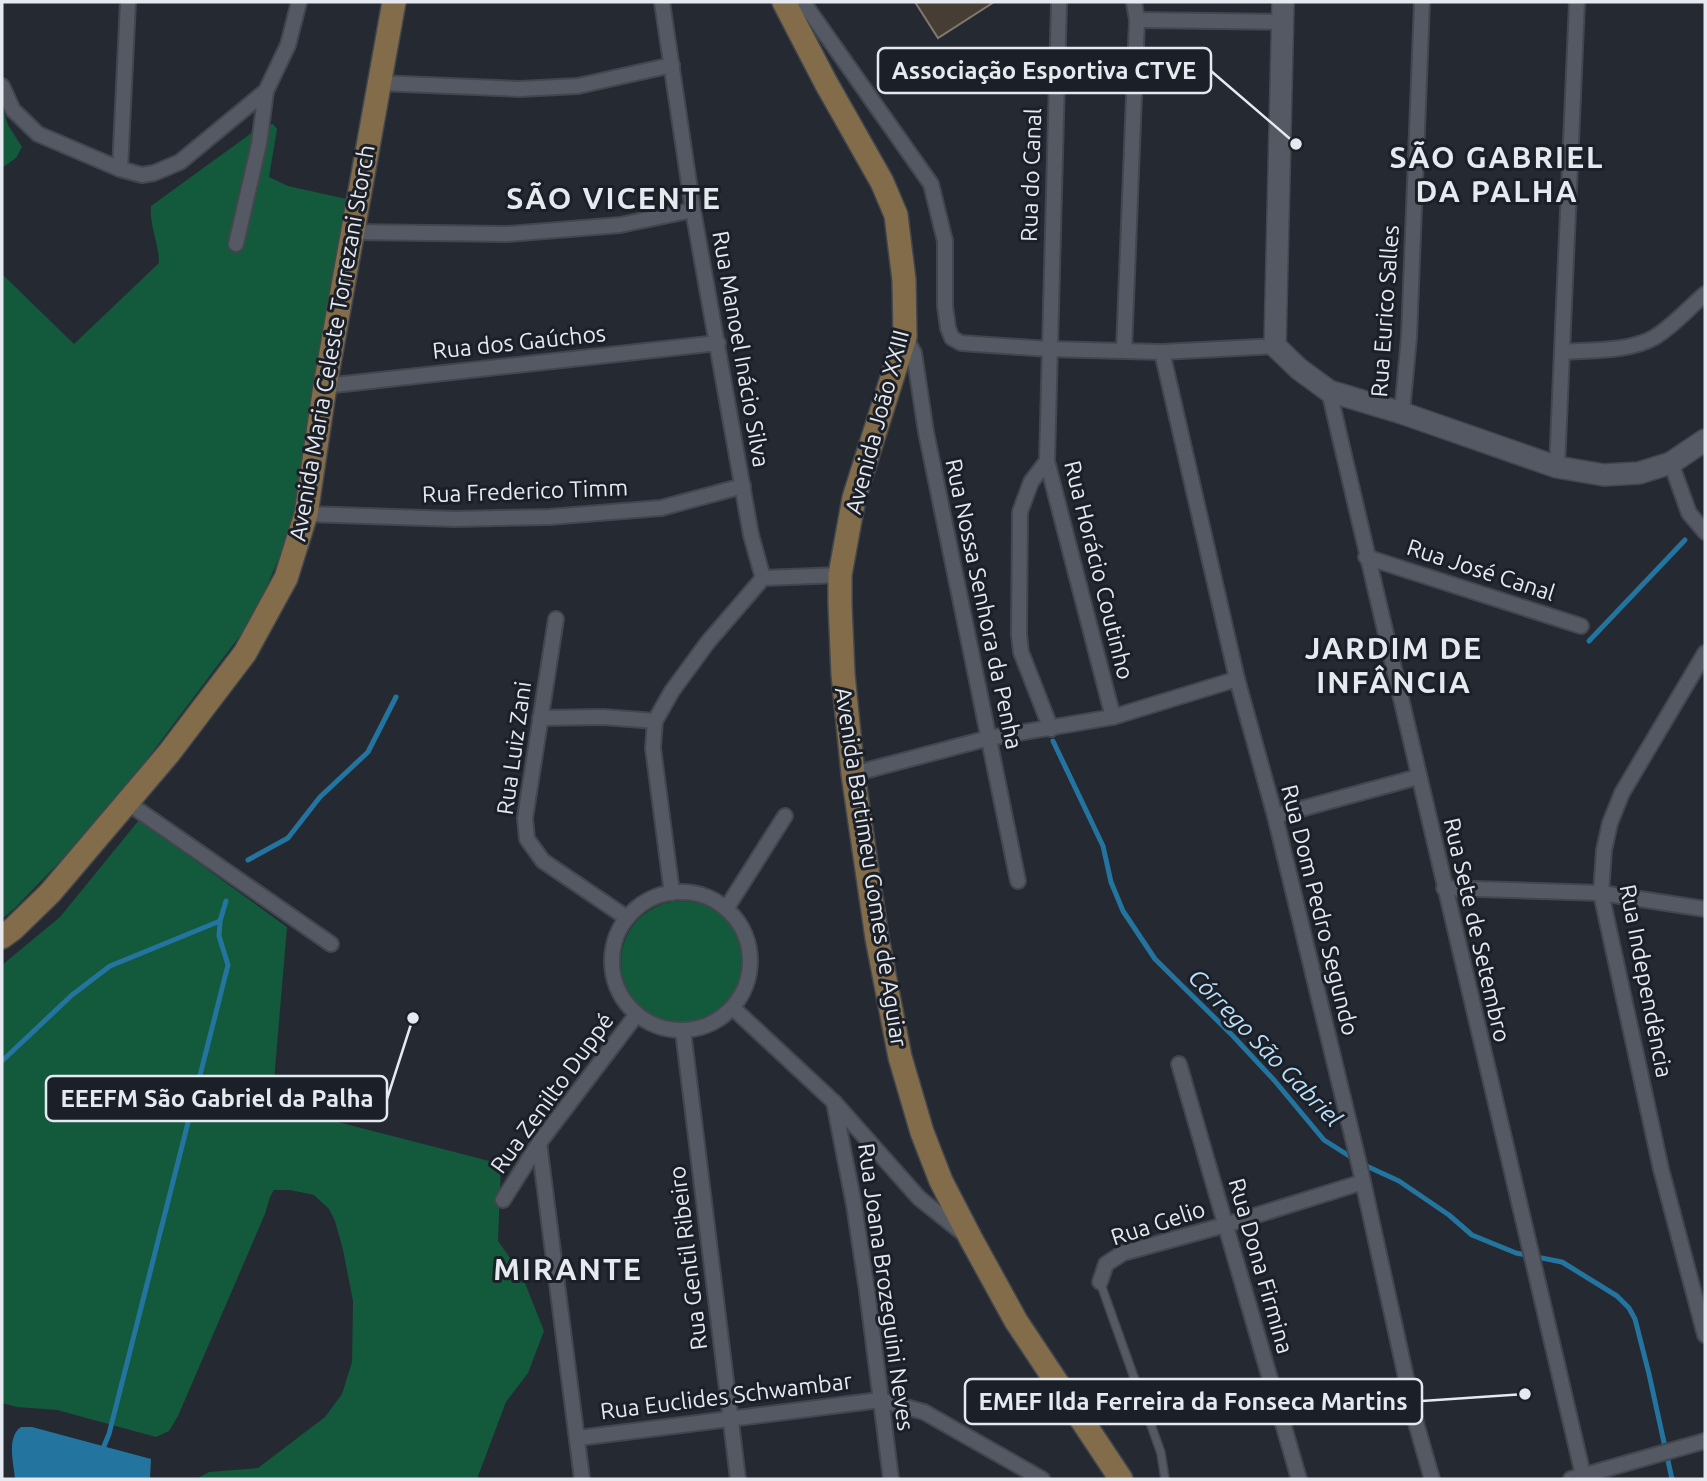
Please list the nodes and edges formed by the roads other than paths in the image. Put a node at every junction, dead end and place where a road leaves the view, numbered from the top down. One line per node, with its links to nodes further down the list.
1 (128, 2): 17 (street)
2 (299, 2): 16 (street)
3 (394, 2): 14 (main road, Avenida Maria Celeste Torrezani Storch)
4 (662, 2): 13 (street, Rua Manoel Inácio Silva)
5 (784, 2): 22 (main road, Avenida João XXIII)
6 (803, 2): 25 (street)
7 (1059, 2): 25 (street, Rua do Canal)
8 (1134, 2): 12 (street)
9 (1422, 2): 31 (street, Rua Eurico Salles)
10 (1577, 2): 28 (street)
11 (1283, 12): 12 (street); 24 (street)
12 (1137, 20): 26 (street)
13 (672, 65): 14 (street); 18 (street, Rua Manoel Inácio Silva)
14 (379, 83): 19 (main road, Avenida Maria Celeste Torrezani Storch)
15 (2, 86): 17 (street)
16 (266, 91): 17 (street); 20 (street)
17 (120, 169)
18 (693, 210): 19 (street); 23 (street, Rua Manoel Inácio Silva)
19 (352, 232): 29 (main road, Avenida Maria Celeste Torrezani Storch)
20 (236, 244)
21 (1705, 294): 28 (street)
22 (905, 337): 40 (main road, Avenida João XXIII); 50 (street, Rua Nossa Senhora da Penha)
23 (718, 343): 29 (street, Rua dos Gaúchos); 36 (street, Rua Manoel Inácio Silva)
24 (1275, 346): 27 (street); 30 (street)
25 (1048, 349): 26 (street); 33 (street, Rua Horácio Coutinho)
26 (1124, 350): 27 (street)
27 (1162, 352): 45 (street, Rua Dom Pedro Segundo)
28 (1563, 352): 35 (street)
29 (325, 386): 37 (main road, Avenida Maria Celeste Torrezani Storch)
30 (1329, 391): 31 (street); 39 (street, Rua Sete de Setembro)
31 (1402, 413): 35 (street)
32 (1705, 440): 34 (street)
33 (1047, 461): 46 (street, Rua Horácio Coutinho); 49 (street)
34 (1671, 463): 35 (street); 38 (street)
35 (1558, 467)
36 (743, 486): 37 (street, Rua Frederico Timm); 41 (street, Rua Manoel Inácio Silva)
37 (306, 514): 53 (main road, Avenida Maria Celeste Torrezani Storch)
38 (1705, 532)
39 (1366, 557): 43 (street, Rua José Canal); 52 (street, Rua Sete de Setembro)
40 (840, 575): 41 (street); 51 (main road, Avenida Bartimeu Gomes de Aguiar)
41 (763, 578): 48 (street)
42 (556, 619): 47 (street, Rua Luiz Zani)
43 (1581, 626)
44 (1705, 655): 59 (street, Rua Independência)
45 (1237, 679): 46 (street); 55 (street, Rua Dom Pedro Segundo)
46 (1113, 717): 49 (street)
47 (540, 718): 48 (street); 62 (street, Rua Luiz Zani)
48 (655, 720): 58 (street)
49 (1051, 729): 50 (street)
50 (989, 738): 51 (street); 56 (street, Rua Nossa Senhora da Penha)
51 (853, 774): 74 (main road, Avenida Bartimeu Gomes de Aguiar)
52 (1418, 778): 55 (street); 57 (street, Rua Sete de Setembro)
53 (128, 803): 63 (main road, Avenida Maria Celeste Torrezani Storch); 64 (street)
54 (785, 816): 60 (street)
55 (1275, 816): 71 (street, Rua Dom Pedro Segundo)
56 (1018, 881)
57 (1444, 888): 59 (street); 81 (street, Rua Sete de Setembro)
58 (671, 893): 60 (street); 62 (street)
59 (1601, 893): 61 (street); 76 (street, Rua Independência)
60 (726, 909): 65 (street)
61 (1705, 909)
62 (627, 918): 66 (street)
63 (2, 937)
64 (331, 944)
65 (733, 1008): 67 (street); 69 (street)
66 (637, 1014): 67 (street); 70 (street, Rua Zenilto Duppé)
67 (683, 1031): 78 (street, Rua Gentil Ribeiro)
68 (1179, 1064): 73 (street, Rua Dona Firmina)
69 (834, 1102): 74 (street); 77 (street, Rua Joana Brozeguini Neves)
70 (539, 1143): 72 (street, Rua Zenilto Duppé); 79 (street)
71 (1362, 1175): 73 (street, Rua Gelio); 89 (street, Rua Dom Pedro Segundo)
72 (503, 1200)
73 (1225, 1226): 75 (street, Rua Gelio); 88 (street, Rua Dona Firmina)
74 (971, 1239): 86 (main road, Avenida Bartimeu Gomes de Aguiar)
75 (1100, 1282): 87 (lane)
76 (1705, 1335)
77 (880, 1400): 78 (street, Rua Euclides Schwambar); 84 (street, Rua Joana Brozeguini Neves); 85 (street)
78 (731, 1419): 79 (street, Rua Euclides Schwambar); 83 (street, Rua Gentil Ribeiro)
79 (578, 1438): 82 (street)
80 (1705, 1441): 81 (street)
81 (1579, 1478)
82 (582, 1479)
83 (738, 1479)
84 (891, 1479)
85 (1042, 1479)
86 (1121, 1479)
87 (1165, 1479)
88 (1299, 1479)
89 (1432, 1479)

